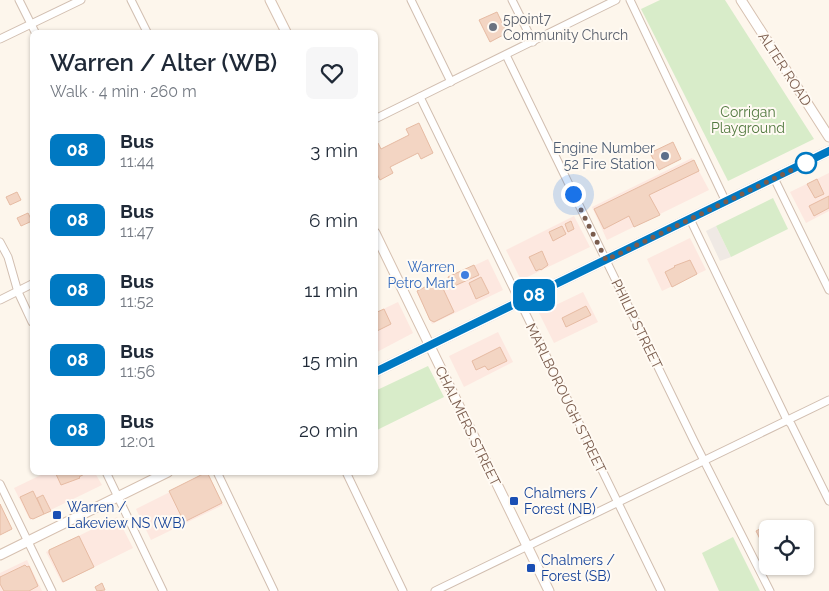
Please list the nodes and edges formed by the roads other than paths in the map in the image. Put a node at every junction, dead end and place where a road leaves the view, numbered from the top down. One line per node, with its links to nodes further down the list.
1 (19, 0): 10 (street)
2 (81, 0): 10 (street)
3 (131, 0): 12 (street)
4 (270, 0): 13 (main road)
5 (411, 0): 17 (street)
6 (512, 0): 15 (street)
7 (616, 0): 15 (street)
8 (630, 0): 23 (street)
9 (741, 0): 20 (main road, ALTER ROAD)
10 (31, 24): 11 (street); 14 (street)
11 (34, 30)
12 (146, 30)
13 (285, 30)
14 (0, 39)
15 (533, 42): 16 (street)
16 (506, 55): 17 (street); 27 (street, PHILIP STREET)
17 (451, 82): 18 (street)
18 (420, 97): 19 (street); 32 (street, MARLBOROUGH STREET)
19 (378, 117)
20 (829, 137)
21 (829, 151): 22 (main road)
22 (774, 178): 23 (main road); 29 (street)
23 (726, 202): 24 (main road)
24 (690, 219): 27 (main road); 37 (street)
25 (378, 239): 34 (main road, CHALMERS STREET)
26 (0, 242): 30 (street)
27 (606, 260): 32 (main road); 38 (street, PHILIP STREET)
28 (30, 285): 30 (street)
29 (829, 290)
30 (18, 292): 31 (street); 33 (street)
31 (0, 300)
32 (520, 302): 34 (main road); 46 (street, MARLBOROUGH STREET)
33 (30, 318)
34 (430, 346): 35 (main road); 48 (main road, CHALMERS STREET)
35 (378, 371)
36 (829, 400): 37 (street)
37 (787, 420): 38 (street); 45 (street)
38 (704, 460): 46 (street); 57 (street, PHILIP STREET)
39 (107, 475): 44 (street)
40 (162, 475): 44 (main road)
41 (218, 475): 52 (street)
42 (347, 475): 53 (street)
43 (0, 484): 47 (street)
44 (118, 497): 47 (main road); 51 (street)
45 (829, 501)
46 (617, 503): 48 (street); 56 (street, MARLBOROUGH STREET)
47 (28, 541): 49 (main road); 50 (street)
48 (527, 546): 54 (street); 55 (main road, CHALMERS STREET)
49 (0, 554)
50 (52, 591)
51 (163, 591)
52 (274, 591)
53 (403, 591)
54 (435, 591)
55 (549, 591)
56 (660, 591)
57 (770, 591)

